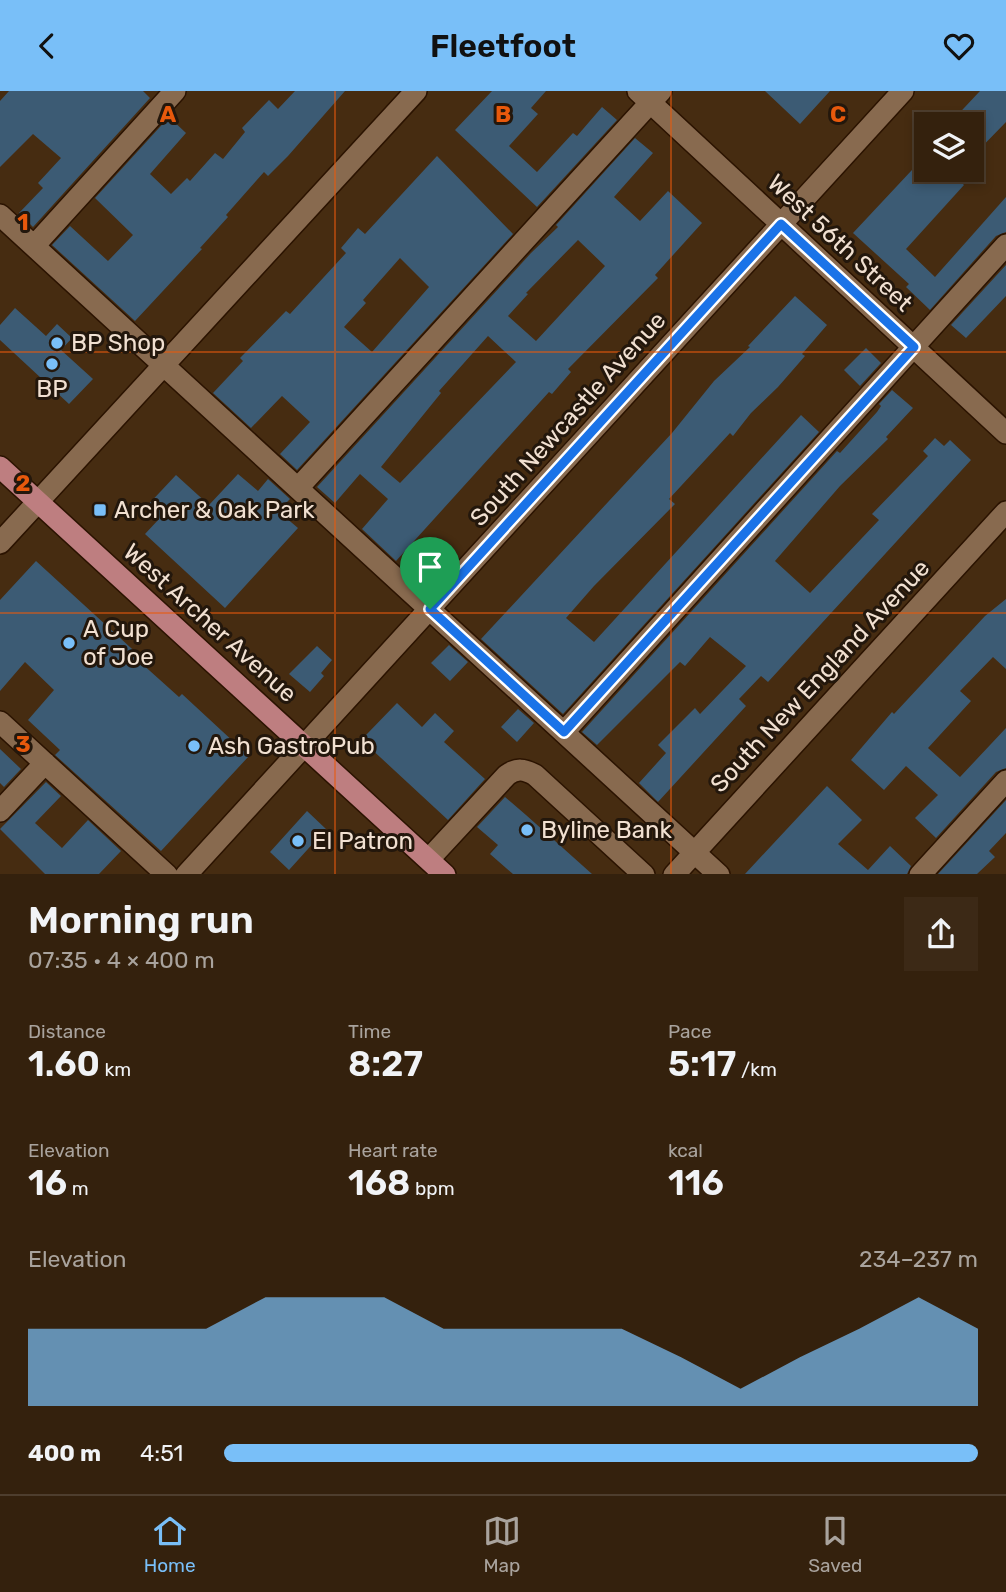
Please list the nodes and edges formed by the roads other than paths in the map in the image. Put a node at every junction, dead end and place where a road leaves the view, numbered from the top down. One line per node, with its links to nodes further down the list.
1 (175, 91): 8 (street)
2 (416, 91): 10 (street)
3 (903, 91): 6 (street, South Newcastle Avenue)
4 (650, 95): 6 (street, West 56th Street); 13 (street)
5 (0, 215): 8 (street)
6 (781, 224): 9 (street, West 56th Street); 17 (street, South Newcastle Avenue)
7 (1006, 245): 9 (street)
8 (34, 246): 10 (street)
9 (914, 347): 11 (street, West 56th Street); 19 (street)
10 (164, 365): 13 (street); 14 (street)
11 (1006, 433)
12 (0, 467): 14 (main road, West Archer Avenue)
13 (298, 488): 17 (street)
14 (38, 502): 16 (street); 20 (main road, West Archer Avenue)
15 (1006, 512): 24 (street, South New England Avenue)
16 (0, 543)
17 (430, 609): 19 (street); 20 (street, South Newcastle Avenue)
18 (0, 722): 21 (street)
19 (564, 732): 24 (street)
20 (305, 746): 25 (main road, West Archer Avenue); 27 (street, South Newcastle Avenue)
21 (45, 763): 23 (street); 26 (street)
22 (1006, 781): 32 (street)
23 (0, 811)
24 (694, 852): 30 (street, South New England Avenue); 31 (street)
25 (429, 859): 28 (main road, West Archer Avenue); 29 (street)
26 (167, 874)
27 (186, 874)
28 (445, 874)
29 (644, 874)
30 (674, 874)
31 (719, 874)
32 (920, 874)

